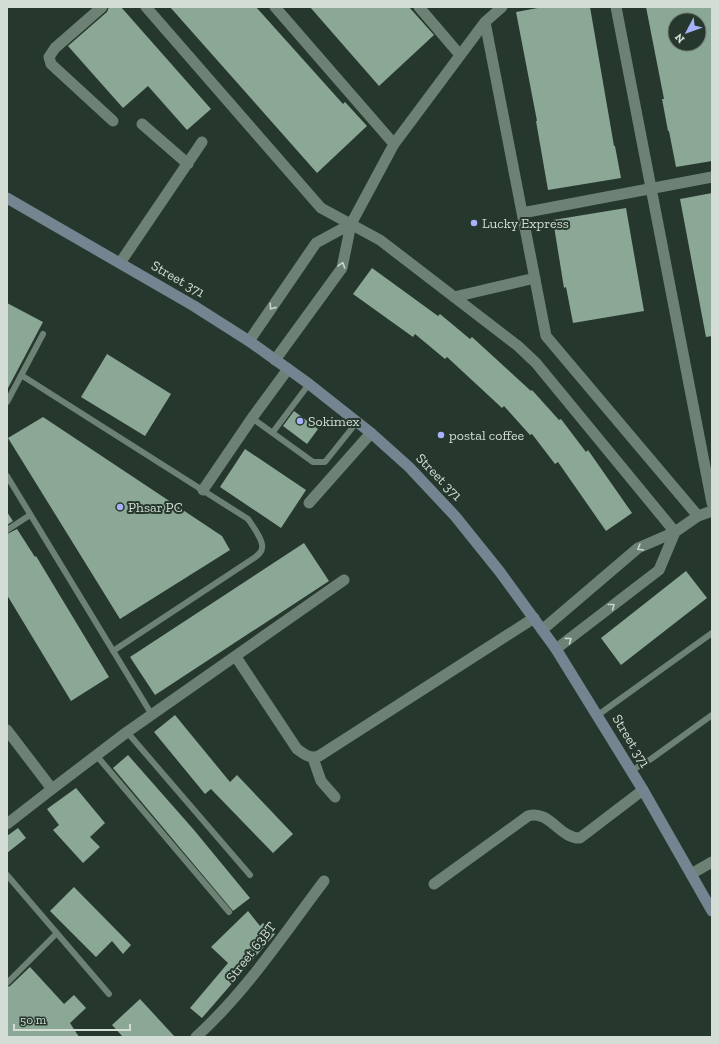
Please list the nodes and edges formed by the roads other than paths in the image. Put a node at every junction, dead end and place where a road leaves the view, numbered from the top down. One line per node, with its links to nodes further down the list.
1 (102, 7): 9 (street)
2 (146, 7): 18 (street)
3 (275, 7): 12 (street)
4 (419, 7): 8 (street)
5 (502, 7): 7 (street)
6 (616, 7): 15 (street)
7 (485, 22): 8 (street); 17 (street)
8 (460, 55): 12 (street)
9 (113, 121)
10 (142, 124): 13 (street)
11 (202, 142): 13 (street)
12 (394, 144): 18 (street)
13 (188, 164): 19 (street)
14 (712, 177): 15 (street)
15 (651, 189): 17 (street); 36 (street)
16 (7, 198): 19 (main road, Street 371)
17 (522, 213): 20 (street)
18 (351, 224): 21 (street); 23 (street, one-way to 23); 24 (street, one-way to 18)
19 (120, 264): 23 (main road, Street 371)
20 (535, 278): 21 (street); 39 (street)
21 (454, 297): 41 (street)
22 (43, 334): 26 (lane)
23 (249, 341): 24 (main road, Street 371)
24 (275, 360): 25 (main road, Street 371)
25 (288, 369): 27 (main road, Street 371); 29 (street)
26 (21, 375): 28 (lane); 34 (lane)
27 (309, 384): 30 (main road, Street 371); 31 (lane)
28 (7, 402)
29 (252, 418): 31 (lane); 34 (street)
30 (357, 422): 31 (lane); 32 (main road, Street 371)
31 (272, 432)
32 (371, 433): 35 (street); 43 (main road, Street 371)
33 (7, 476): 38 (lane)
34 (203, 490): 47 (lane)
35 (309, 503)
36 (712, 503)
37 (712, 511): 39 (street)
38 (30, 515): 40 (lane); 47 (lane)
39 (698, 516): 41 (street)
40 (7, 530)
41 (676, 532): 44 (street, one-way to 44); 46 (street, one-way to 41)
42 (344, 580): 48 (street)
43 (534, 618): 44 (main road, Street 371); 55 (street)
44 (542, 630): 46 (main road, Street 371)
45 (712, 633): 50 (lane)
46 (556, 649): 50 (main road, Street 371)
47 (113, 651): 49 (lane)
48 (236, 657): 49 (street); 55 (street)
49 (152, 715): 53 (street)
50 (598, 715): 56 (main road, Street 371)
51 (712, 716): 56 (lane)
52 (7, 730): 57 (street)
53 (127, 732): 54 (street); 64 (lane)
54 (96, 755): 57 (street); 68 (lane)
55 (313, 758): 59 (street)
56 (631, 771): 58 (main road, Street 371)
57 (52, 789): 60 (street)
58 (643, 790): 62 (main road, Street 371); 66 (street)
59 (335, 797)
60 (7, 824)
61 (712, 862): 62 (street)
62 (691, 874): 67 (main road, Street 371)
63 (7, 875): 69 (lane)
64 (250, 875)
65 (324, 881): 72 (street, Street 63BT)
66 (434, 884)
67 (712, 911)
68 (229, 912)
69 (57, 933): 70 (lane); 71 (lane)
70 (7, 983)
71 (109, 994)
72 (201, 1035)

